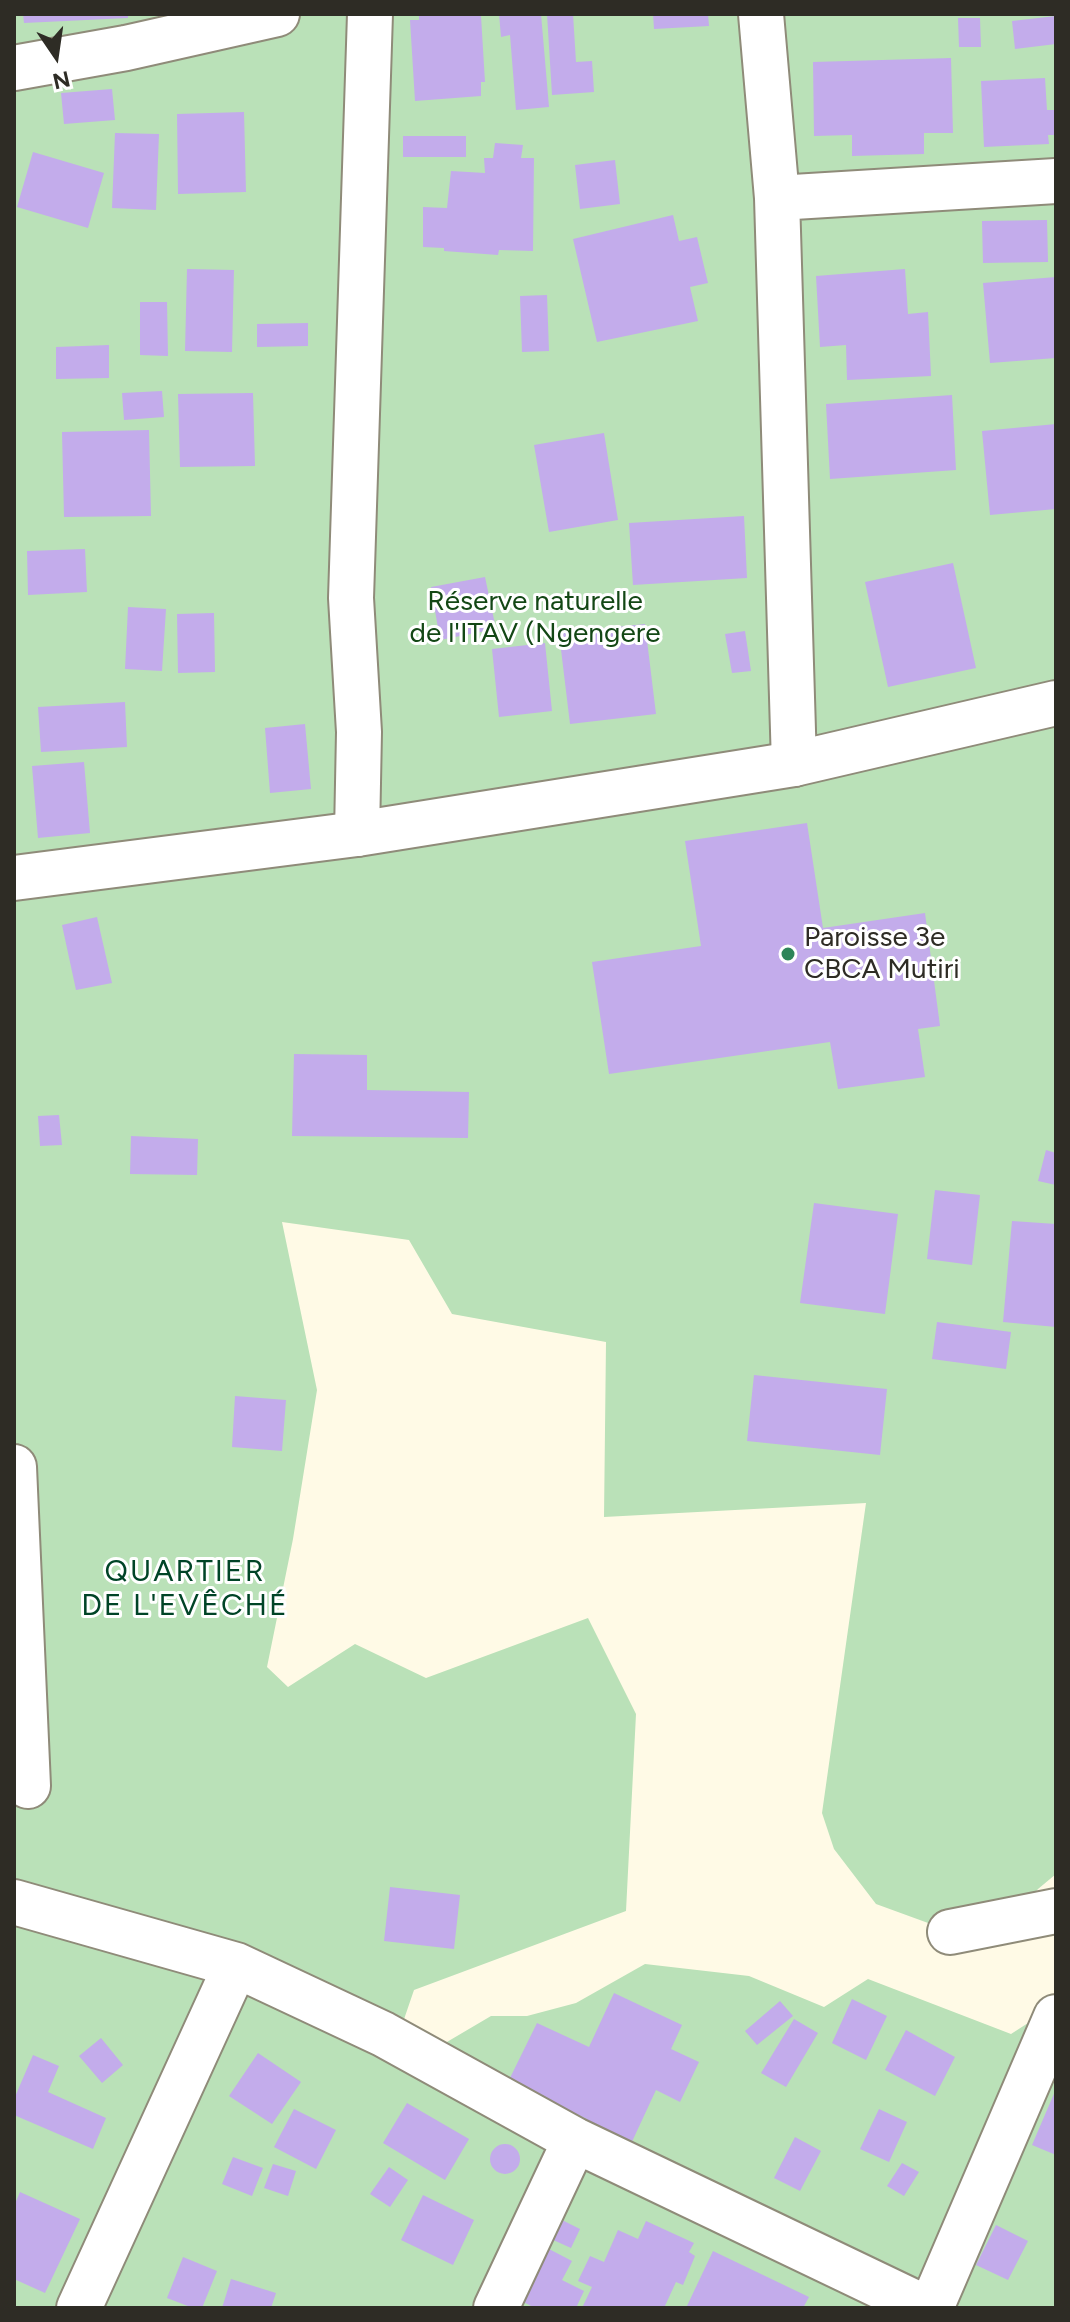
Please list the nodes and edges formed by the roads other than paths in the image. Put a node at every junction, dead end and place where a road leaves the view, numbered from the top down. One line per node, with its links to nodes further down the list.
1 (277, 14): 4 (street)
2 (370, 14): 9 (street)
3 (761, 14): 6 (street)
4 (14, 68)
5 (1056, 181): 6 (street)
6 (777, 198): 8 (street)
7 (1056, 703): 8 (street)
8 (794, 764): 9 (street)
9 (357, 834): 10 (street)
10 (14, 878)
11 (14, 1467): 12 (street)
12 (28, 1786)
13 (14, 1902): 16 (street)
14 (1056, 1911): 15 (street)
15 (950, 1932)
16 (236, 1965): 18 (street); 19 (street)
17 (1056, 2017): 21 (street)
18 (575, 2140): 20 (street); 21 (street)
19 (79, 2308)
20 (496, 2308)
21 (928, 2308)

